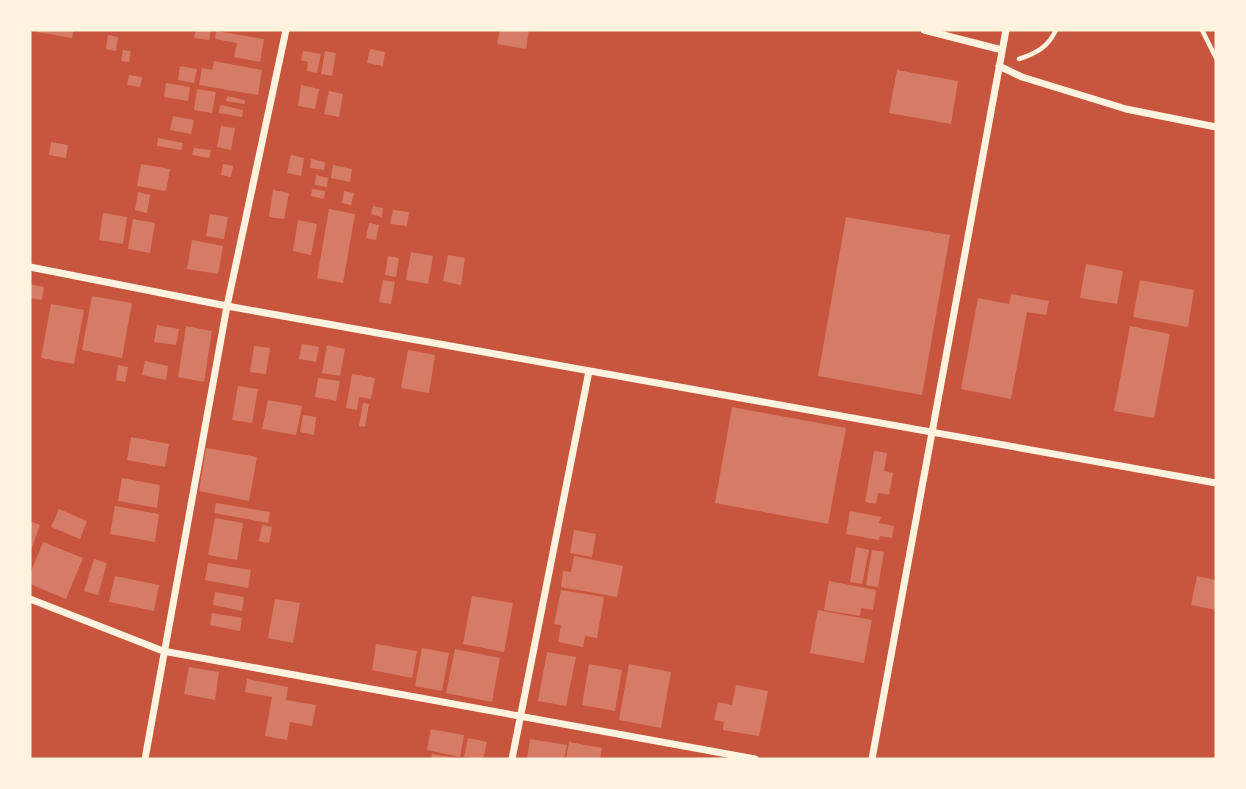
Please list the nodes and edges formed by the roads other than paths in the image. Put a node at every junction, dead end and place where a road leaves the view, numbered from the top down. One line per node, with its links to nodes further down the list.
1 (286, 30): 8 (street)
2 (924, 30): 4 (street)
3 (1006, 30): 4 (street)
4 (1002, 50): 5 (street)
5 (999, 66): 6 (street); 10 (street)
6 (1216, 127)
7 (30, 267): 8 (street)
8 (227, 306): 9 (street); 13 (street)
9 (589, 370): 10 (street); 14 (street)
10 (932, 432): 11 (street); 18 (street)
11 (1216, 483)
12 (30, 599): 13 (street)
13 (163, 651): 14 (street); 15 (street)
14 (520, 716): 16 (street); 17 (street)
15 (145, 759)
16 (512, 759)
17 (755, 759)
18 (872, 759)

